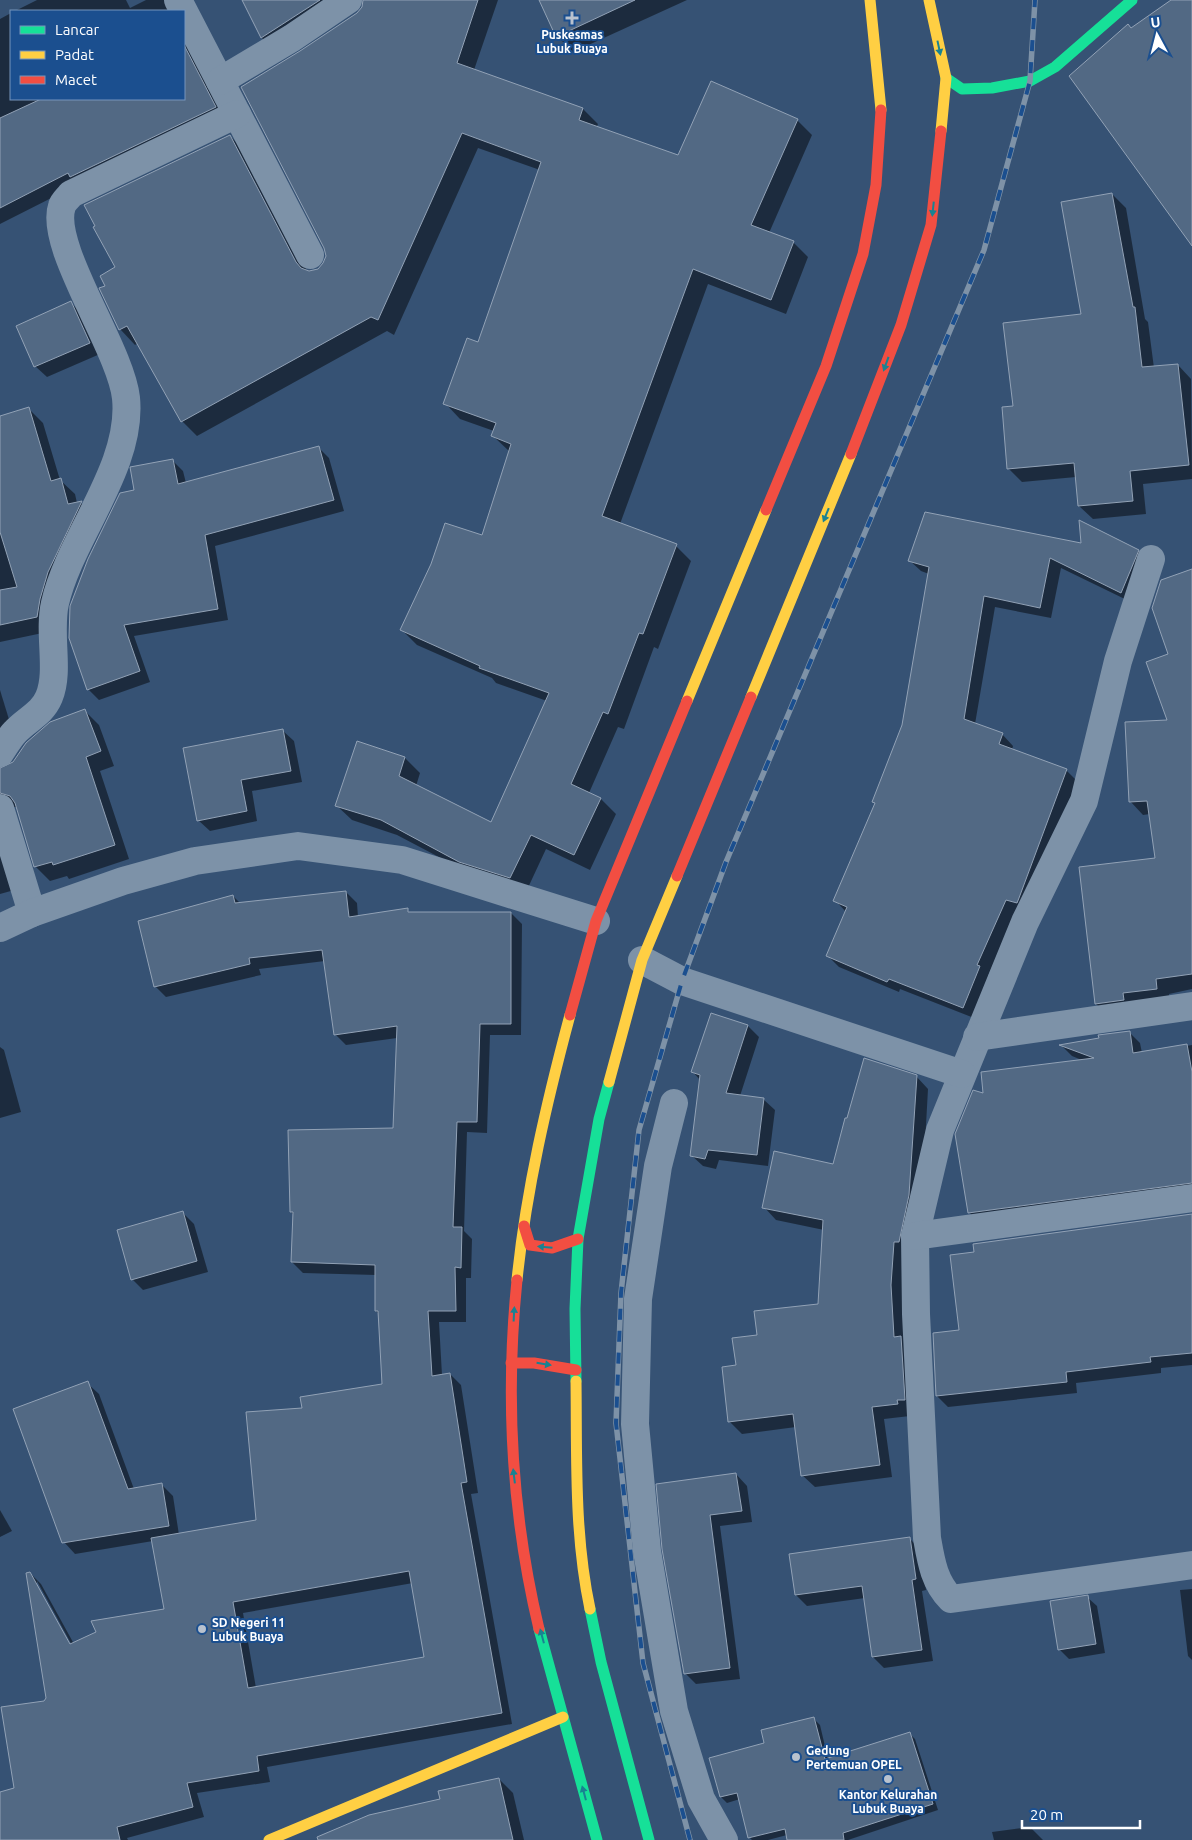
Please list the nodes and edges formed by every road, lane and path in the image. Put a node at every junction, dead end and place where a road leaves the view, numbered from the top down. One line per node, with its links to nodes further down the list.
1 (348, 0): 7 (street)
2 (870, 0): 14 (main road)
3 (929, 0): 6 (main road, one-way to 6)
4 (1132, 0): 6 (main road)
5 (185, 14): 7 (street)
6 (946, 78): 16 (main road, one-way to 16)
7 (220, 81): 8 (street)
8 (237, 114): 9 (street); 11 (street)
9 (310, 255)
10 (1151, 559): 18 (street)
11 (0, 753)
12 (0, 808): 13 (street)
13 (32, 913): 14 (street); 15 (street)
14 (596, 921): 22 (main road)
15 (0, 928)
16 (642, 960): 19 (street); 24 (main road)
17 (1192, 1006): 18 (street)
18 (977, 1037): 19 (street)
19 (962, 1074): 23 (street)
20 (674, 1103): 32 (street)
21 (1192, 1198): 23 (street)
22 (524, 1226): 24 (main road, one-way to 22); 25 (main road, one-way to 22)
23 (915, 1236): 27 (street)
24 (578, 1239): 26 (main road)
25 (511, 1363): 26 (main road, one-way to 26); 28 (main road, one-way to 25)
26 (576, 1370): 31 (main road)
27 (1192, 1565)
28 (563, 1717): 29 (main road); 30 (main road, one-way to 28)
29 (269, 1840)
30 (597, 1840)
31 (649, 1840)
32 (724, 1840)

